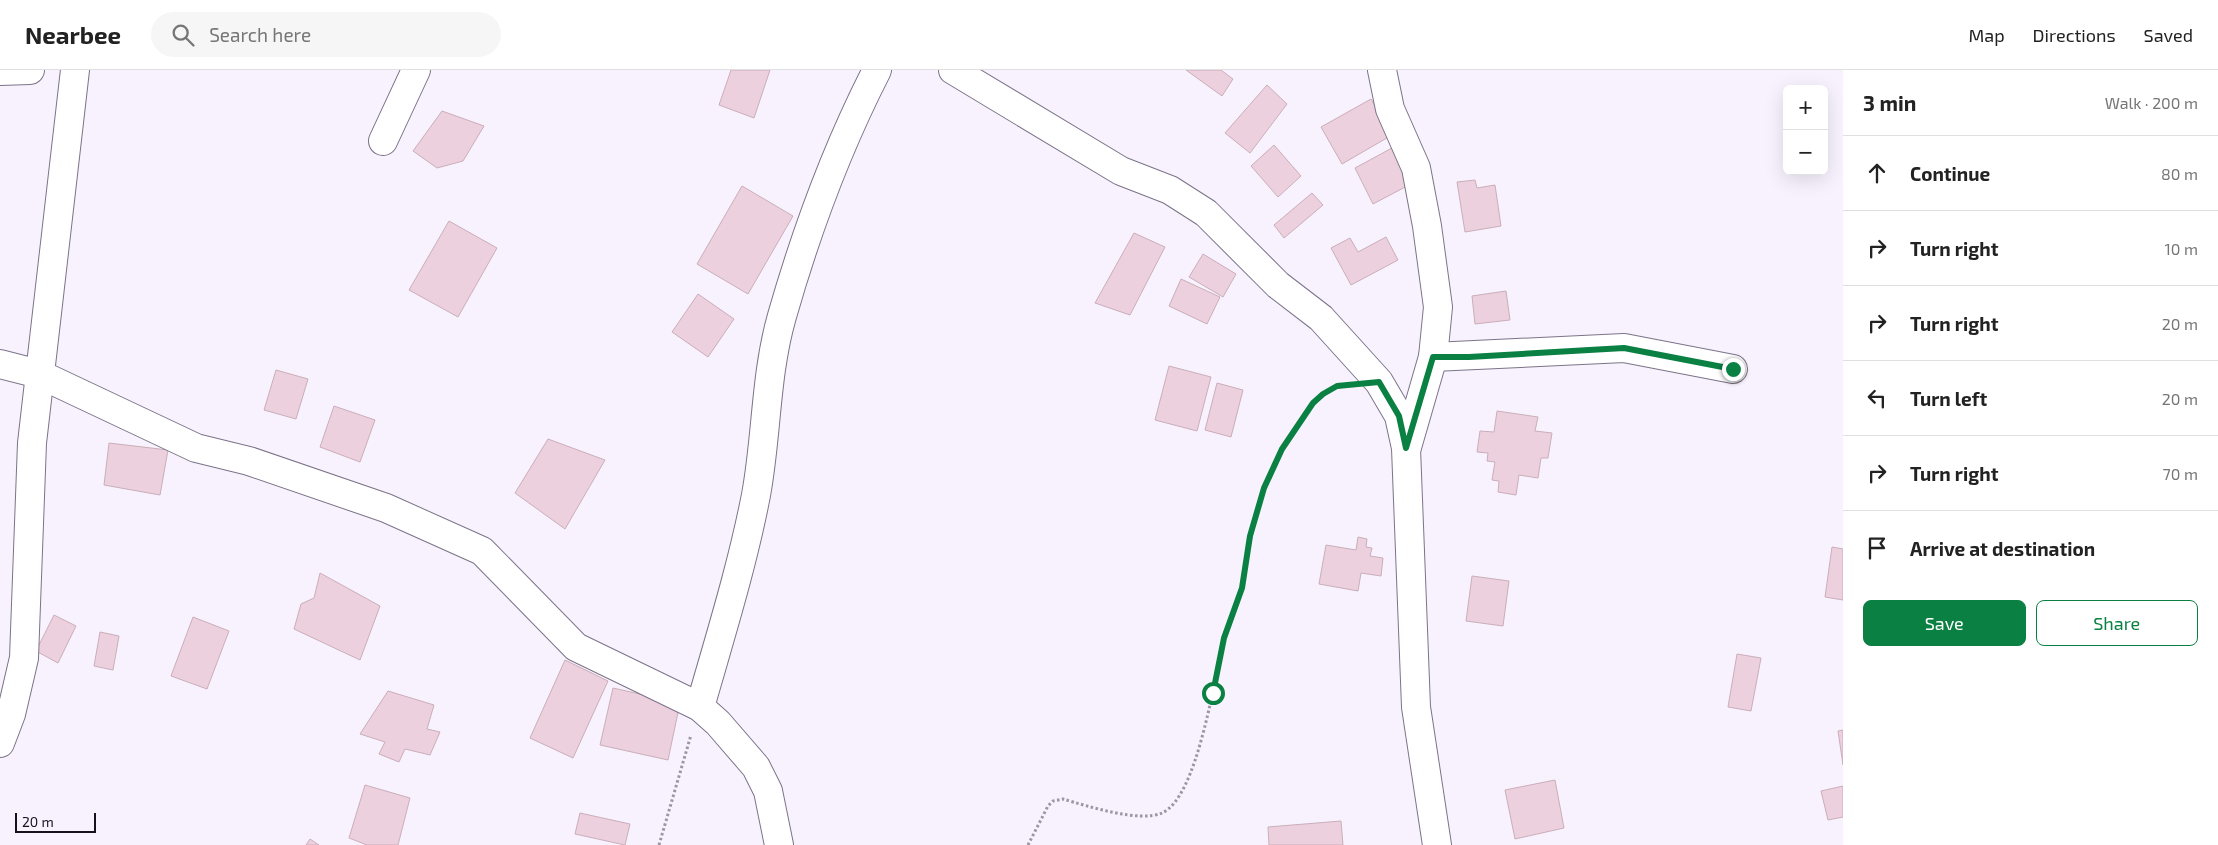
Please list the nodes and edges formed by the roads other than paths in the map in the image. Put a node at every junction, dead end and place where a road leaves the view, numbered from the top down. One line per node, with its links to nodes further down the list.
1 (30, 70): 7 (street)
2 (75, 70): 12 (street)
3 (416, 70): 8 (street)
4 (877, 70): 14 (street)
5 (953, 70): 13 (street)
6 (1382, 70): 9 (street)
7 (0, 71)
8 (383, 141)
9 (1433, 357): 11 (street); 13 (street)
10 (0, 364): 12 (street)
11 (1733, 369)
12 (39, 374): 14 (street); 15 (street)
13 (1406, 448): 17 (street)
14 (700, 707): 16 (street)
15 (0, 743)
16 (779, 845)
17 (1437, 845)

